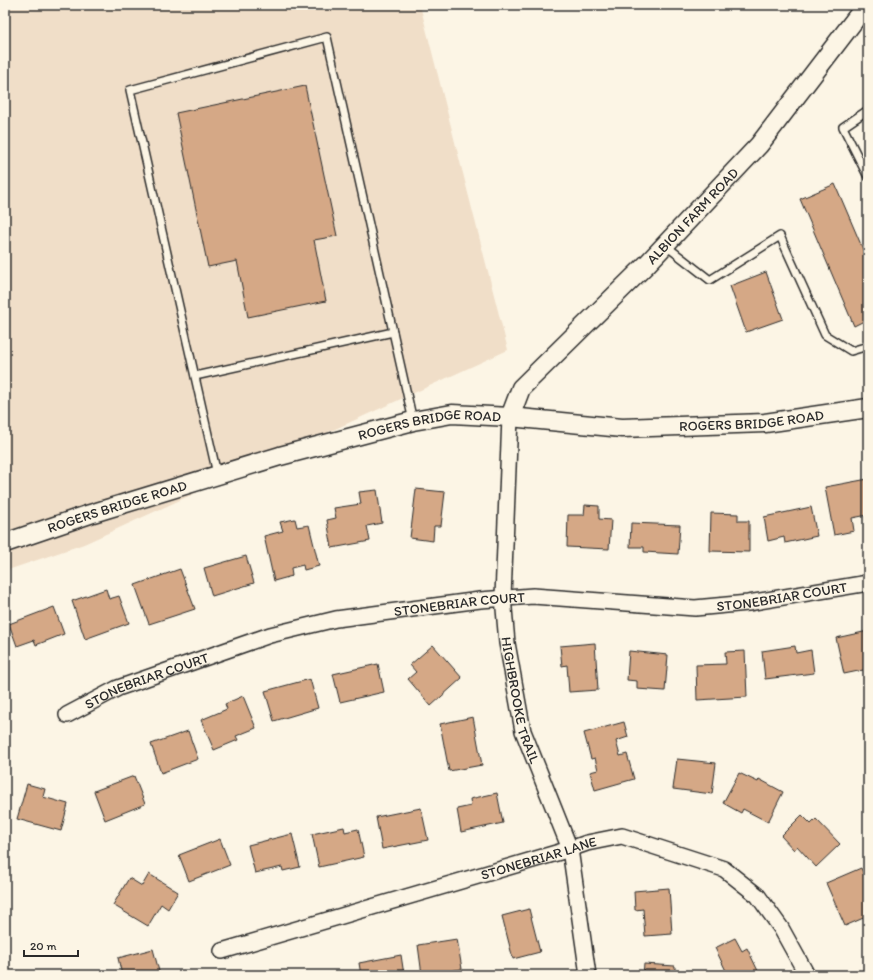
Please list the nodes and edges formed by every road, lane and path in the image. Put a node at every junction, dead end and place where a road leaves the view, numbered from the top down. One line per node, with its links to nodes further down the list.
1 (866, 5): 4 (street, ALBION FARM ROAD)
2 (868, 110): 3 (lane)
3 (868, 177)
4 (664, 244): 6 (lane); 9 (street, ALBION FARM ROAD)
5 (393, 332): 7 (lane); 7 (lane); 10 (lane)
6 (868, 346)
7 (195, 376): 11 (lane)
8 (868, 408): 9 (street, ROGERS BRIDGE ROAD)
9 (510, 417): 10 (street, ROGERS BRIDGE ROAD); 14 (street, HIGHBROOKE TRAIL)
10 (413, 421): 11 (street, ROGERS BRIDGE ROAD)
11 (217, 474): 12 (street, ROGERS BRIDGE ROAD)
12 (5, 543)
13 (868, 583): 14 (street, STONEBRIAR COURT)
14 (503, 597): 15 (street, STONEBRIAR COURT); 16 (street, HIGHBROOKE TRAIL)
15 (67, 715)
16 (570, 849): 17 (street, STONEBRIAR LANE); 18 (street, HIGHBROOKE TRAIL); 19 (street, STONEBRIAR LANE)
17 (222, 951)
18 (588, 975)
19 (807, 975)

